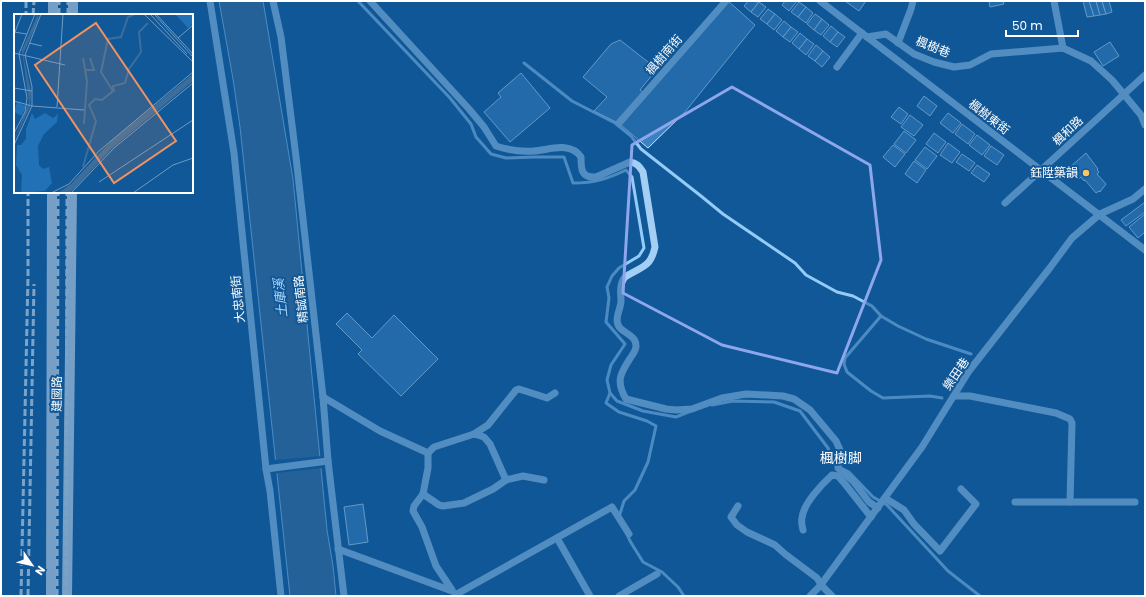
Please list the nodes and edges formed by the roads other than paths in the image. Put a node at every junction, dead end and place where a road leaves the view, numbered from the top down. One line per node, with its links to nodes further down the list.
1 (53, 1): 10 (main road)
2 (74, 1): 11 (main road)
3 (210, 1): 33 (street, 大忠南街)
4 (273, 1): 29 (street, 精誠南路)
5 (370, 1): 43 (street)
6 (726, 1): 18 (street, 楓樹南街)
7 (820, 1): 12 (street, 楓樹東街)
8 (913, 1): 13 (street)
9 (1054, 1): 14 (street)
10 (53, 14)
11 (73, 14)
12 (864, 35): 13 (street, 楓樹巷); 15 (street); 20 (street, 楓樹東街)
13 (898, 42): 14 (street, 楓樹巷)
14 (1063, 48): 17 (street, 楓樹巷)
15 (837, 67)
16 (1145, 75): 17 (street, 楓和路)
17 (1123, 95): 19 (street, 楓樹巷); 20 (street, 楓和路)
18 (619, 124)
19 (1145, 125)
20 (1041, 171): 24 (street, 楓和路); 25 (street, 楓樹東街)
21 (1145, 189): 25 (street, 樂田巷)
22 (52, 193): 52 (main road, 建國路)
23 (72, 193): 53 (main road, 建國路)
24 (1005, 203)
25 (1100, 214): 26 (street, 楓樹東街); 28 (street, 樂田巷)
26 (1145, 250)
27 (555, 393): 30 (street)
28 (954, 396): 38 (street, 樂田巷); 40 (street)
29 (323, 397): 31 (street); 32 (street, 精誠南路)
30 (474, 434): 31 (street); 34 (street)
31 (428, 453): 37 (street)
32 (326, 462): 33 (street); 48 (street, 精誠南路)
33 (266, 469): 54 (street, 大忠南街)
34 (506, 480): 35 (street); 37 (street)
35 (544, 480)
36 (961, 489): 38 (street)
37 (423, 494): 51 (street)
38 (885, 498): 43 (street, 樂田巷)
39 (1015, 502): 40 (street)
40 (1070, 502): 41 (street)
41 (1135, 502)
42 (738, 506): 50 (street)
43 (878, 508): 44 (street, 樂田巷)
44 (871, 516): 45 (street); 50 (street, 樂田巷)
45 (803, 530)
46 (629, 534): 47 (street)
47 (557, 538): 51 (street); 56 (street)
48 (338, 548): 51 (street); 55 (street, 精誠南路)
49 (657, 574): 57 (street)
50 (821, 583): 58 (street, 樂田巷); 59 (street)
51 (454, 594)
52 (51, 596)
53 (67, 596)
54 (281, 596)
55 (344, 596)
56 (590, 596)
57 (619, 596)
58 (810, 596)
59 (832, 596)

